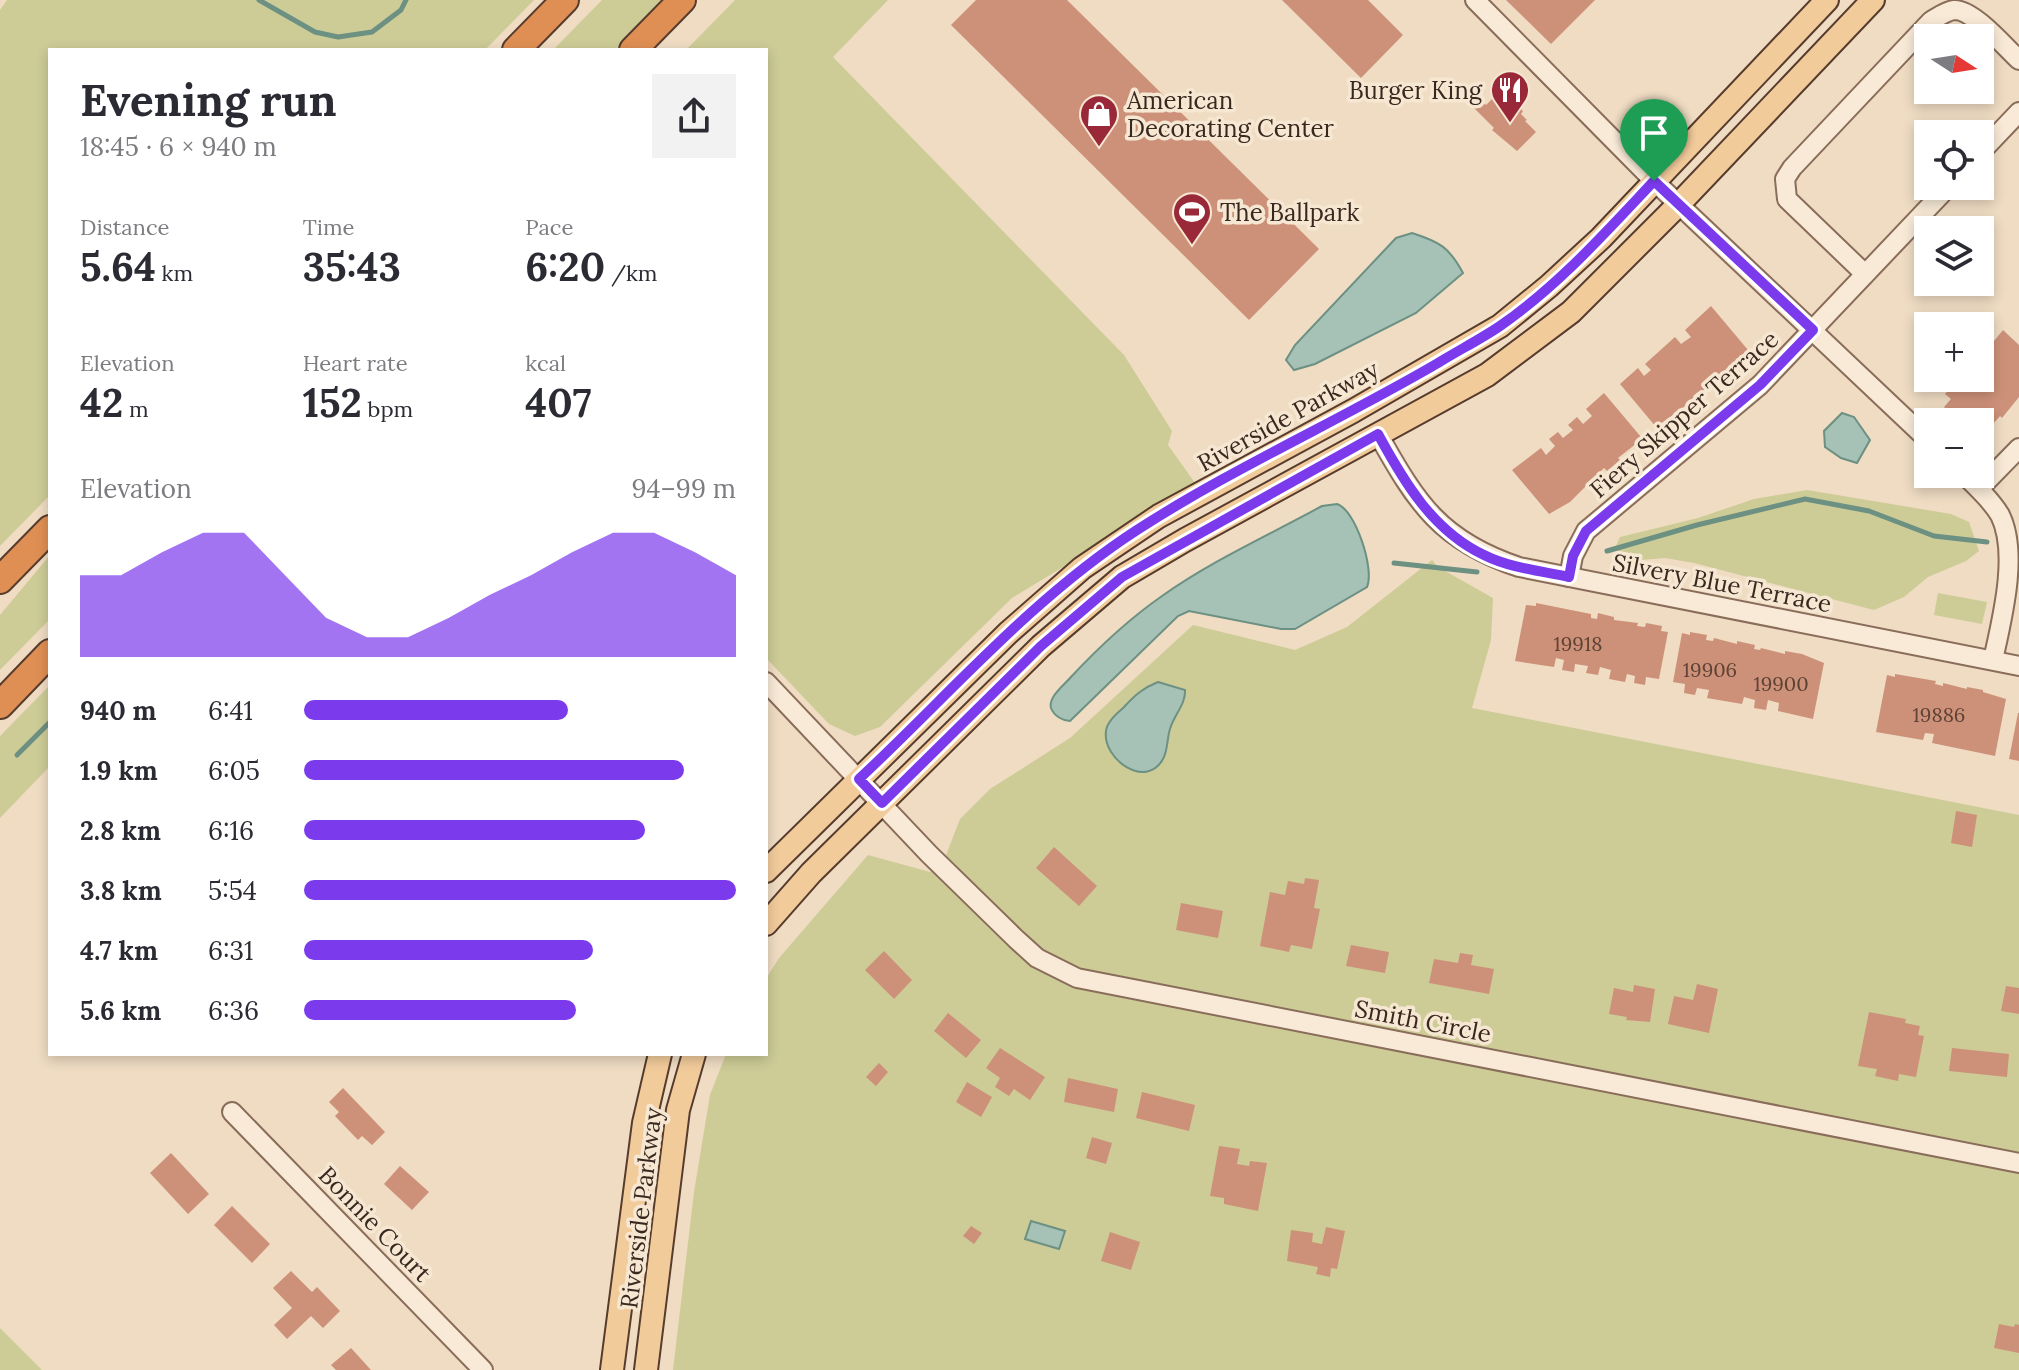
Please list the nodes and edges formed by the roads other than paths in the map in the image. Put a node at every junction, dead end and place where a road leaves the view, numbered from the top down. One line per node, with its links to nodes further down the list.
1 (565, 0): 6 (highway)
2 (682, 0): 7 (highway)
3 (1475, 0): 11 (street)
4 (1827, 0): 11 (main road, Riverside Parkway)
5 (1873, 0): 13 (main road)
6 (518, 48)
7 (635, 48)
8 (2019, 60): 14 (street)
9 (2019, 112): 10 (street)
10 (1994, 138)
11 (1654, 181): 13 (street); 28 (main road, Riverside Parkway)
12 (1936, 200): 14 (street, Fiery Skipper Terrace)
13 (1678, 205): 15 (street); 17 (main road)
14 (1865, 274): 15 (street, Fiery Skipper Terrace)
15 (1813, 330): 16 (street); 21 (street, Fiery Skipper Terrace)
16 (1914, 427)
17 (1378, 434): 21 (street, Silvery Blue Terrace); 29 (main road)
18 (2019, 448): 19 (street)
19 (1979, 489): 24 (street)
20 (48, 531): 22 (highway)
21 (1569, 577): 24 (street, Silvery Blue Terrace)
22 (0, 580)
23 (48, 655): 27 (highway)
24 (1993, 660): 25 (street, Silvery Blue Terrace)
25 (2019, 666)
26 (768, 684): 28 (street, Smith Circle)
27 (0, 705)
28 (859, 779): 29 (street, Smith Circle); 30 (main road, Riverside Parkway)
29 (882, 803): 31 (main road); 35 (street, Smith Circle)
30 (768, 869)
31 (768, 922)
32 (660, 1056): 37 (main road, Riverside Parkway)
33 (693, 1056): 38 (main road, Riverside Parkway)
34 (232, 1112): 36 (street, Bonnie Court)
35 (2019, 1163)
36 (483, 1370)
37 (612, 1370)
38 (646, 1370)

